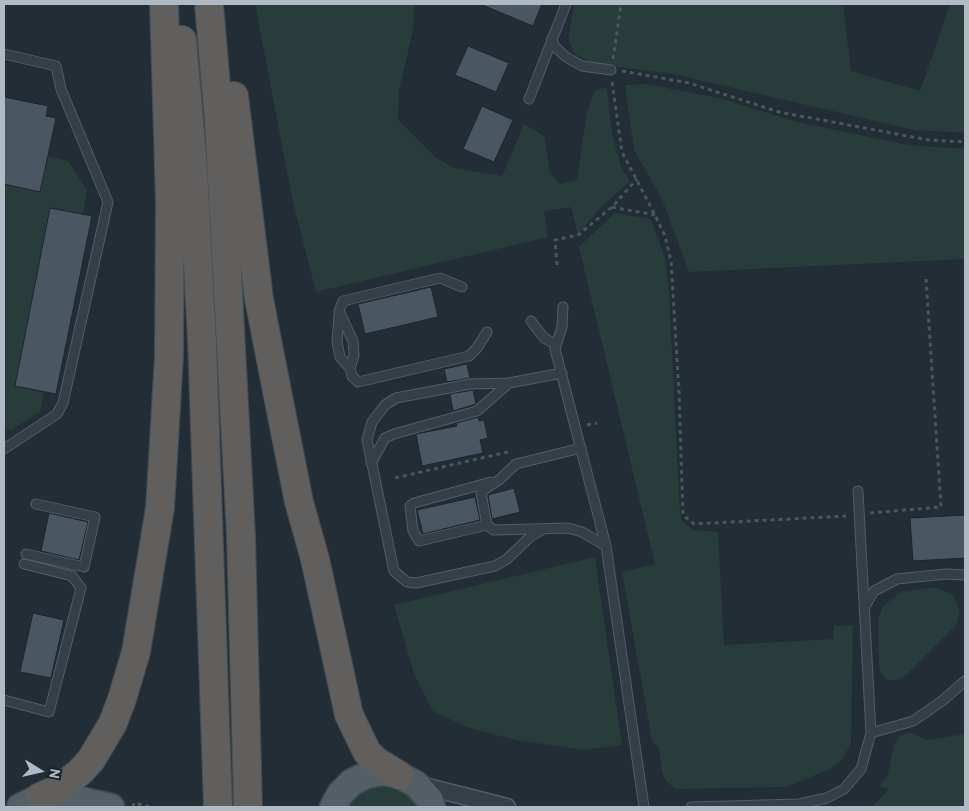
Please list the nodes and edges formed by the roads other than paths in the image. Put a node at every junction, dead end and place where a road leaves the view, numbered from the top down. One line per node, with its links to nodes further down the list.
1 (164, 4): 36 (highway)
2 (179, 4): 39 (highway)
3 (209, 4): 40 (highway)
4 (223, 4): 35 (highway)
5 (566, 4): 6 (lane)
6 (552, 38): 8 (lane); 9 (lane)
7 (4, 54): 20 (lane)
8 (611, 70)
9 (529, 99)
10 (462, 287): 12 (lane)
11 (563, 307): 15 (lane)
12 (339, 311): 16 (lane); 16 (lane)
13 (531, 321): 15 (lane)
14 (487, 332): 16 (lane)
15 (555, 347): 17 (lane)
16 (350, 368)
17 (562, 373): 18 (lane); 19 (lane)
18 (509, 383): 21 (lane); 21 (lane)
19 (581, 448): 22 (lane); 27 (lane)
20 (4, 449)
21 (371, 463): 26 (lane)
22 (500, 480): 25 (lane); 25 (lane)
23 (858, 491): 31 (lane)
24 (36, 504): 28 (lane)
25 (487, 525): 26 (lane)
26 (542, 530): 27 (lane)
27 (606, 546): 44 (lane)
28 (26, 554)
29 (24, 564): 33 (lane)
30 (965, 575): 31 (lane)
31 (864, 609): 34 (lane)
32 (965, 681): 34 (lane)
33 (4, 700)
34 (872, 733): 46 (lane)
35 (408, 779): 41 (main road); 42 (main road); 43 (street)
36 (21, 803): 37 (main road)
37 (82, 803): 38 (main road)
38 (112, 807)
39 (218, 807)
40 (248, 807)
41 (333, 807)
42 (432, 807)
43 (507, 807)
44 (644, 807)
45 (691, 807): 46 (lane)
46 (748, 807)

